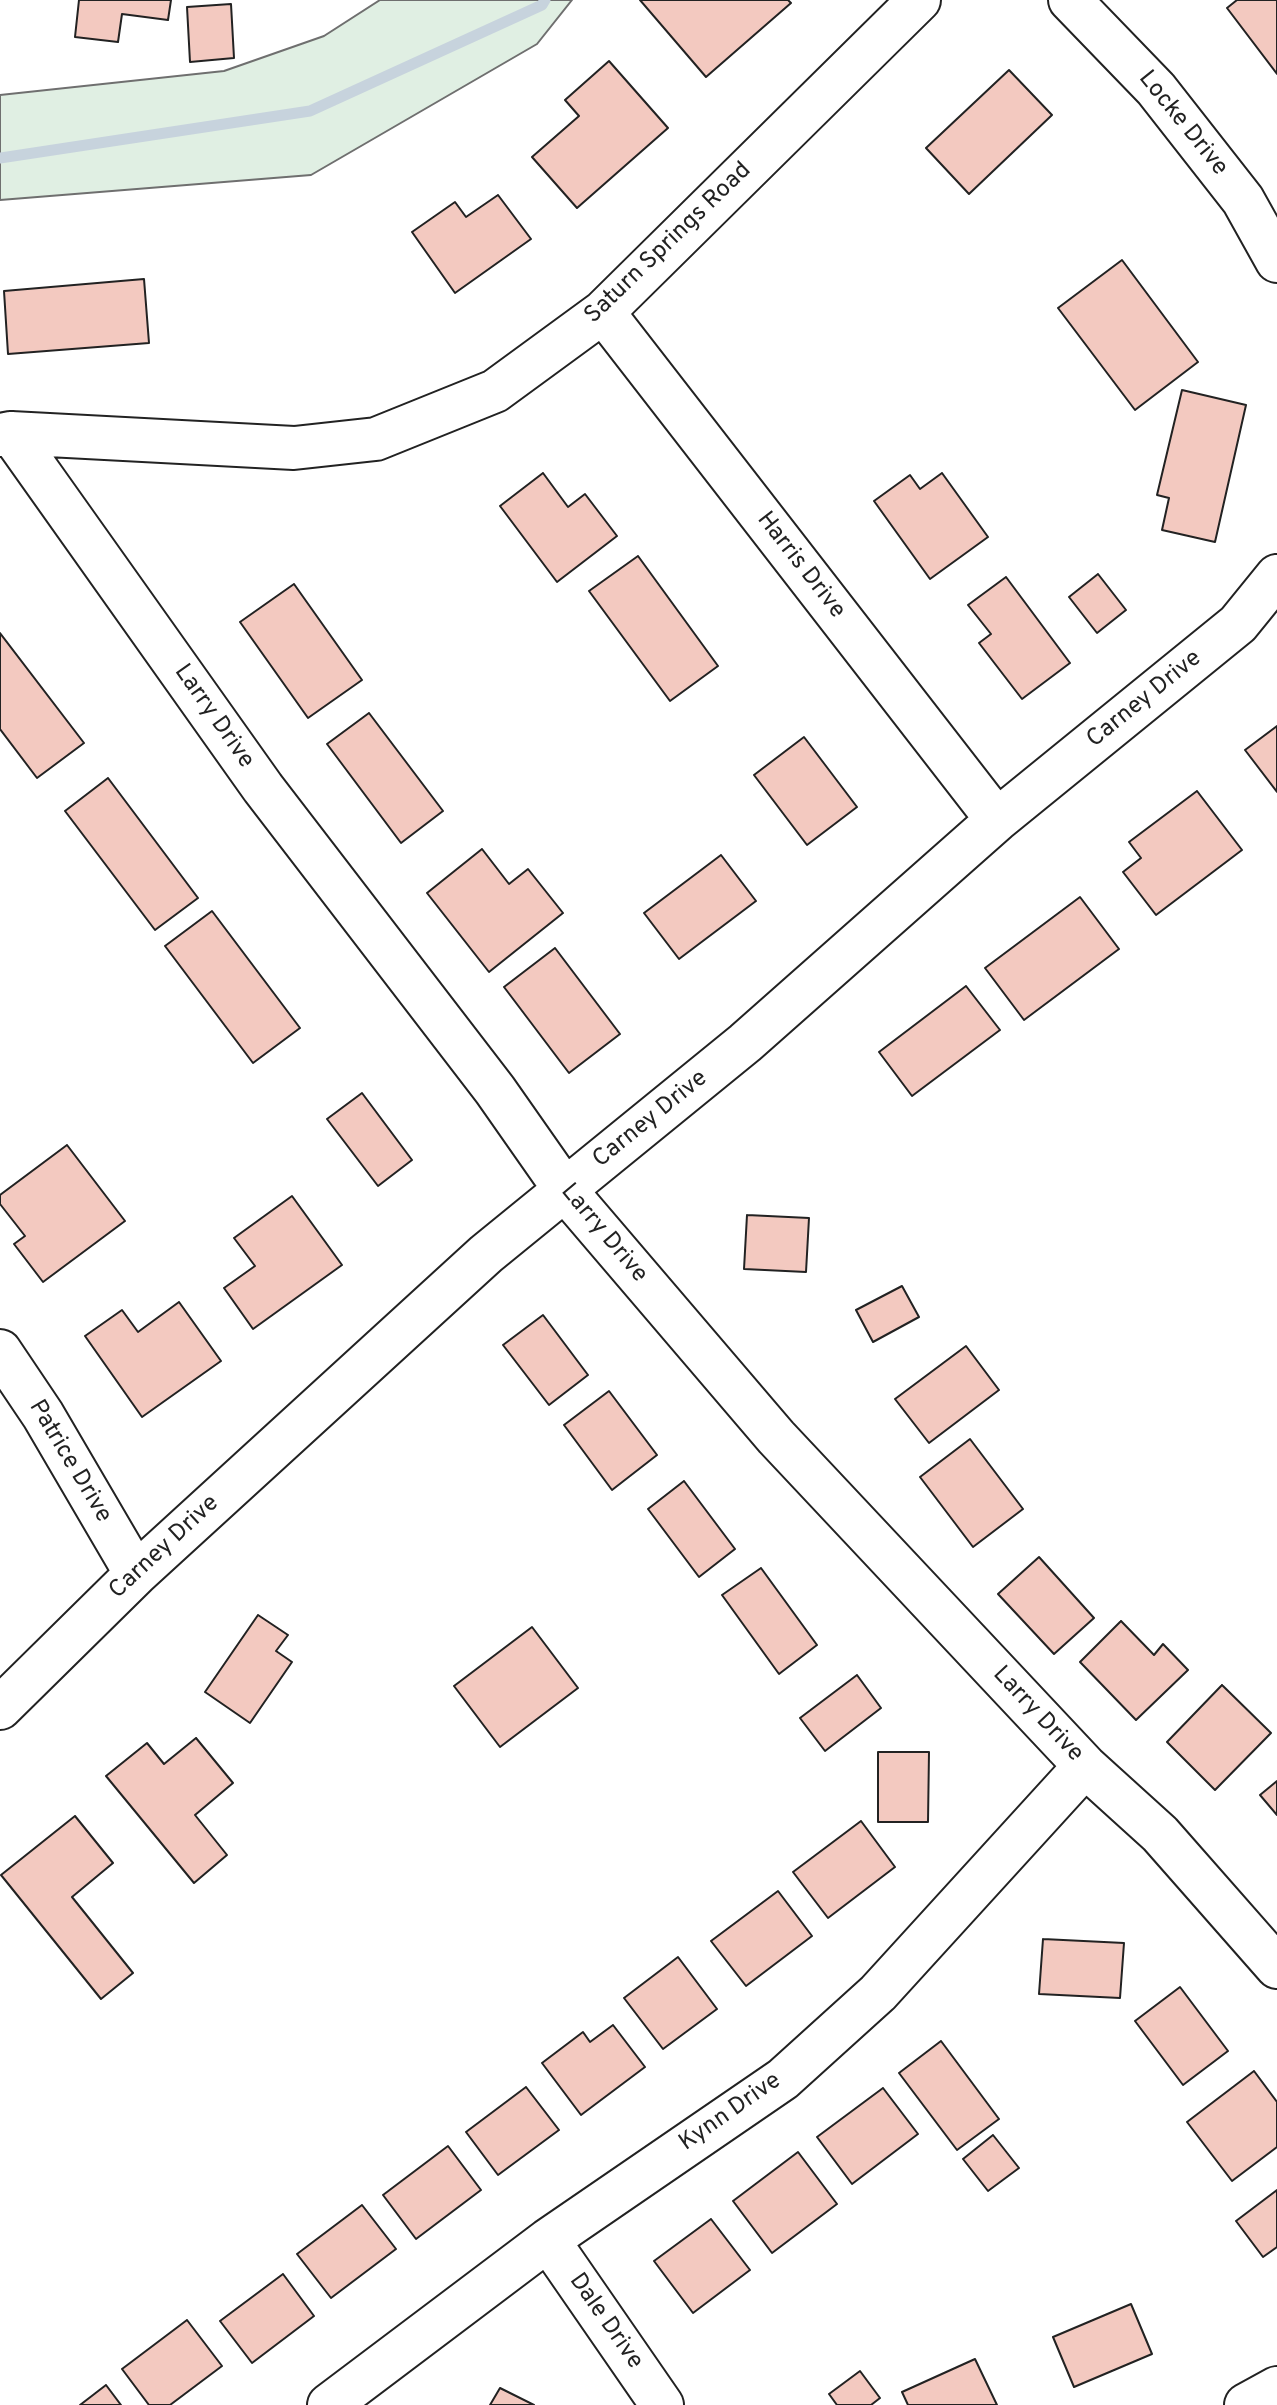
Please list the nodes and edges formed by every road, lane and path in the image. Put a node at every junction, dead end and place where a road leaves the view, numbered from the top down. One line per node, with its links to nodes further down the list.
1 (919, 0): 4 (street, Saturn Springs Road)
2 (1070, 0): 3 (street, Locke Drive)
3 (1277, 261)
4 (603, 312): 5 (street, Saturn Springs Road); 7 (street, Harris Drive)
5 (6, 434): 8 (street, Larry Drive)
6 (1277, 576): 7 (street, Carney Drive)
7 (997, 820): 8 (street, Carney Drive)
8 (565, 1190): 10 (street, Carney Drive); 12 (street, Larry Drive)
9 (0, 1351): 10 (street, Patrice Drive)
10 (136, 1574): 11 (street, Carney Drive)
11 (0, 1708)
12 (1085, 1766): 13 (street, Larry Drive); 14 (street, Kynn Drive)
13 (1277, 1967)
14 (548, 2240): 16 (street, Kynn Drive); 17 (street, Dale Drive)
15 (1277, 2388): 18 (street)
16 (329, 2405)
17 (662, 2405)
18 (1246, 2405)

